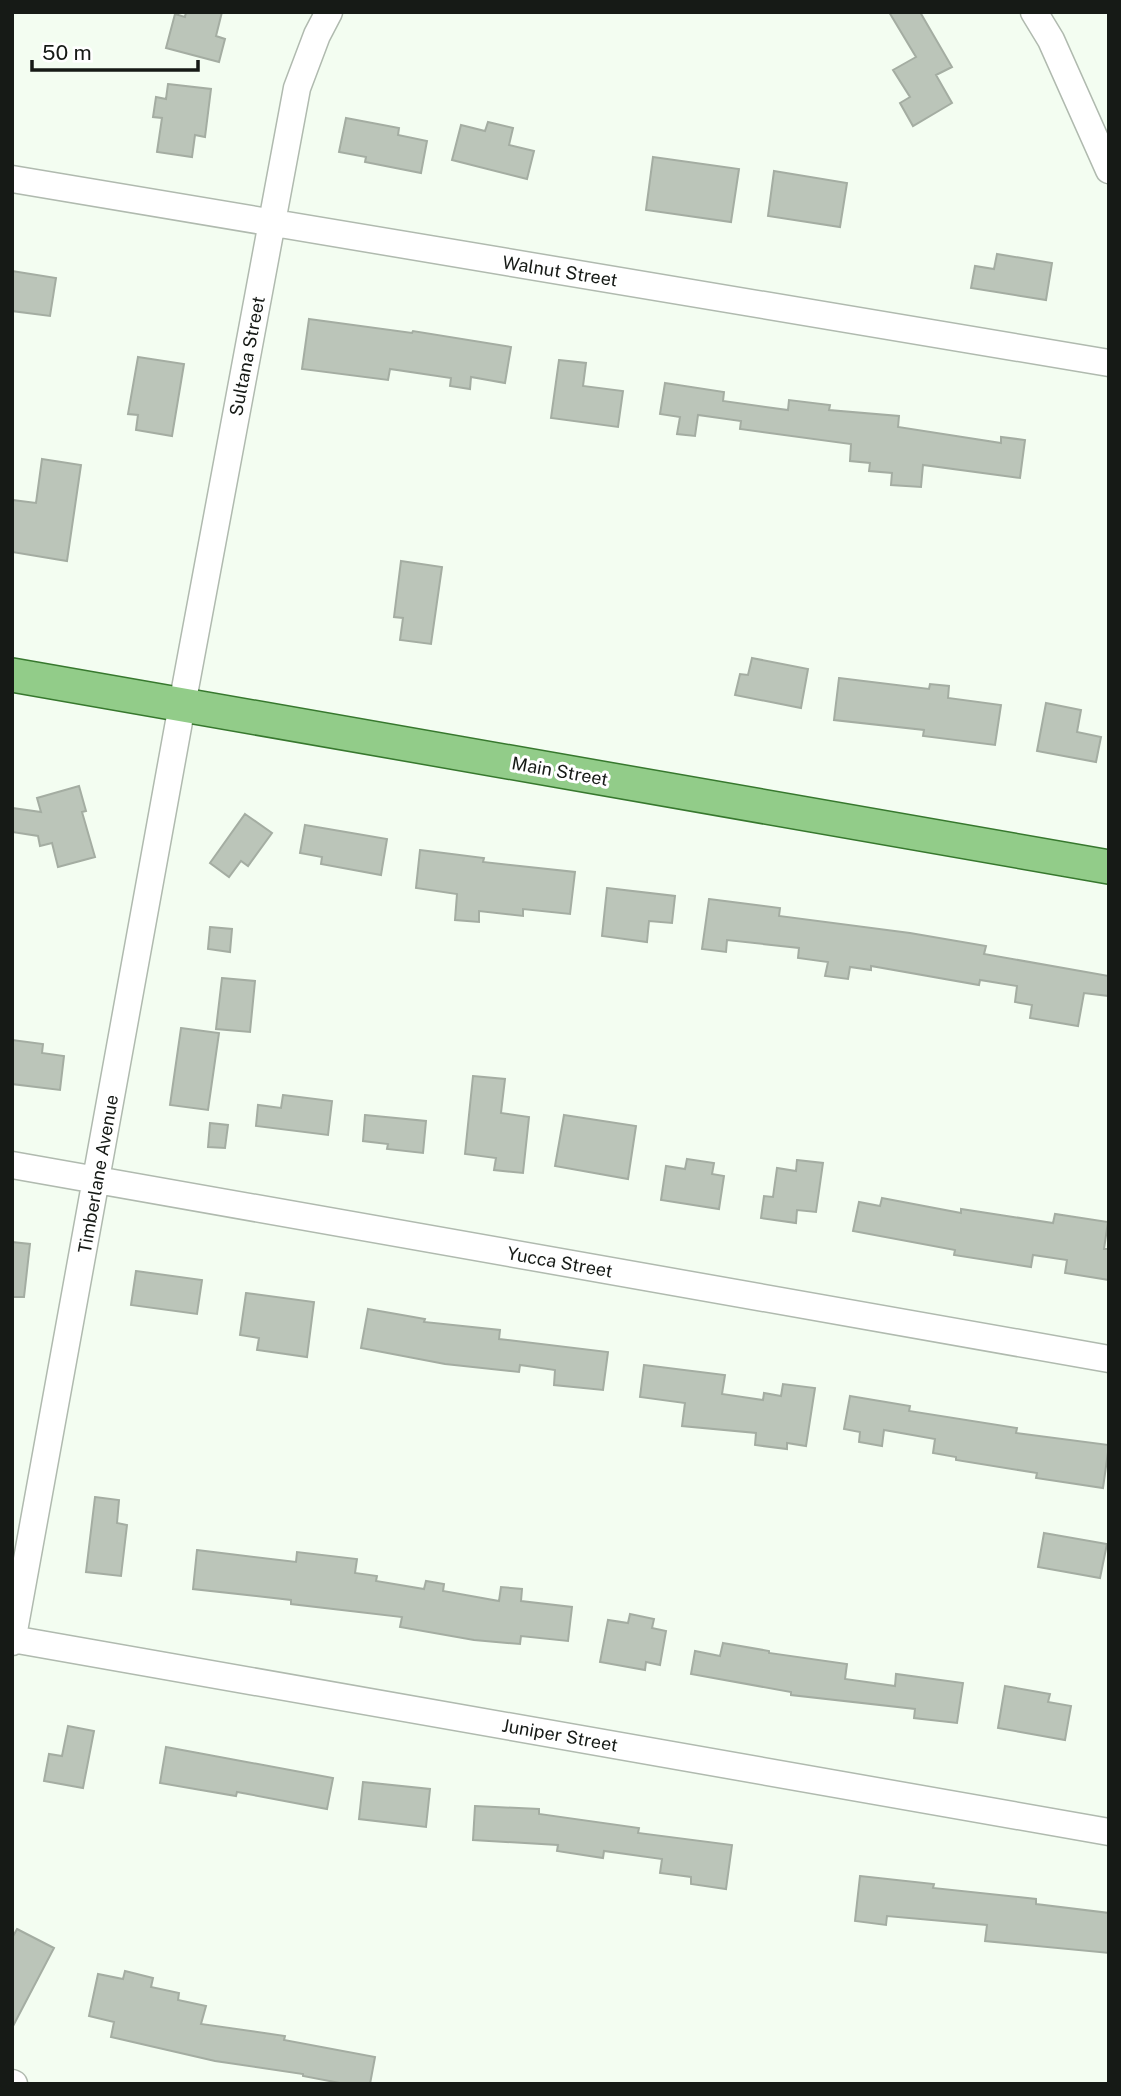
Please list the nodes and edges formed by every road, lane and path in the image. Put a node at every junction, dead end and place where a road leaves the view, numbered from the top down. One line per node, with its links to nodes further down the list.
1 (329, 12): 5 (street, Sultana Street)
2 (1034, 12): 3 (street)
3 (1109, 170)
4 (12, 179): 5 (street, Walnut Street)
5 (272, 223): 6 (street, Walnut Street); 8 (street, Sultana Street)
6 (1109, 363)
7 (12, 675): 8 (main road, Main Street)
8 (182, 705): 9 (main road, Main Street); 11 (street, Timberlane Avenue)
9 (1109, 867)
10 (12, 1165): 11 (street, Yucca Street)
11 (97, 1180): 12 (street, Yucca Street); 13 (street, Timberlane Avenue)
12 (1109, 1359)
13 (13, 1640): 14 (street, Juniper Street)
14 (1109, 1832)

